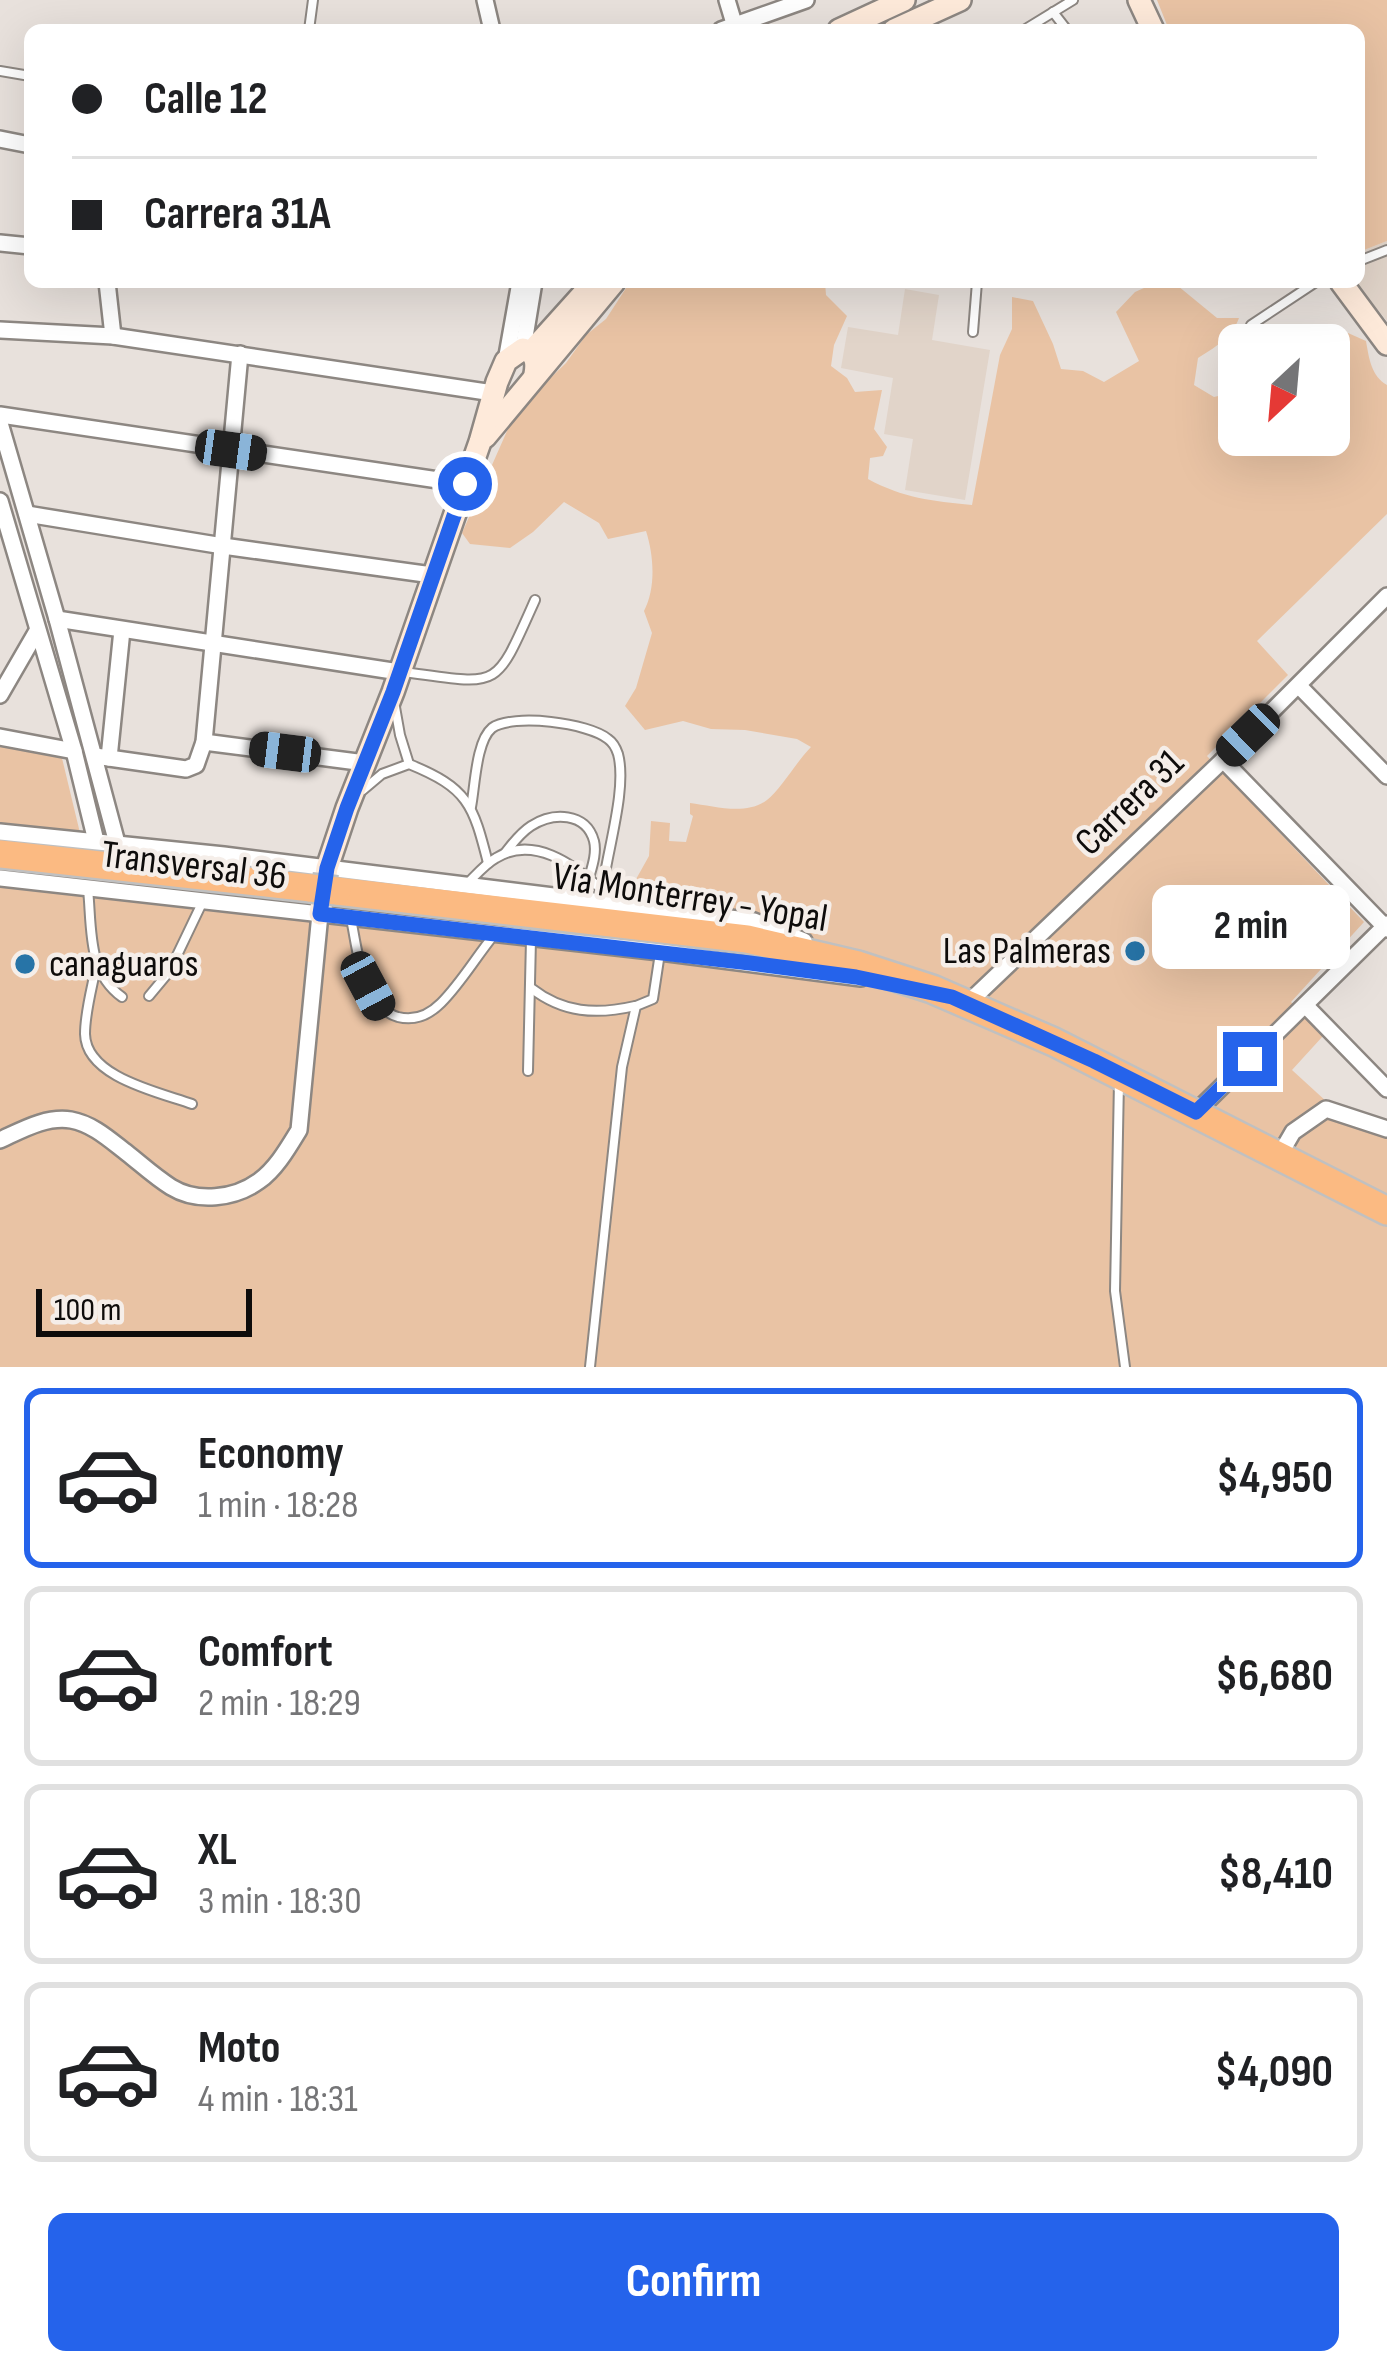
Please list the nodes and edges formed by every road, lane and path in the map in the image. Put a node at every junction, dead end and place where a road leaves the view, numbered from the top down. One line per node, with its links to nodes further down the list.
1 (806, 0): 6 (street)
2 (904, 0): 7 (main road)
3 (960, 0): 8 (main road)
4 (1073, 0): 5 (lane)
5 (1053, 12): 9 (lane); 10 (lane)
6 (742, 24)
7 (852, 24)
8 (907, 24)
9 (1034, 24)
10 (1062, 24)
11 (108, 288): 22 (street)
12 (520, 288): 25 (street)
13 (533, 288): 25 (street)
14 (589, 288): 25 (main road)
15 (607, 288): 25 (main road)
16 (976, 288): 21 (lane)
17 (1307, 288): 19 (lane)
18 (1345, 288): 23 (lane)
19 (1253, 324)
20 (0, 330): 22 (street)
21 (973, 332)
22 (113, 336): 24 (street)
23 (1387, 344)
24 (240, 353): 26 (street); 29 (street)
25 (524, 359): 26 (main road); 28 (main road)
26 (493, 393): 28 (main road)
27 (0, 419): 29 (street); 32 (street)
28 (481, 442): 30 (main road)
29 (231, 450): 30 (street); 33 (street)
30 (465, 484): 34 (main road)
31 (0, 501): 36 (street)
32 (27, 514): 33 (street); 35 (street)
33 (223, 546): 34 (street); 42 (street)
34 (432, 575): 43 (main road)
35 (50, 593): 36 (street); 39 (street)
36 (27, 596): 41 (street)
37 (536, 600): 43 (lane)
38 (1384, 607): 44 (street, Carrera 31)
39 (58, 619): 40 (street); 49 (street)
40 (122, 630): 42 (street); 49 (street)
41 (37, 631): 45 (street); 48 (street)
42 (215, 644): 43 (street); 47 (street)
43 (396, 682): 51 (main road); 52 (lane)
44 (1299, 686): 50 (street, Carrera 31); 53 (street)
45 (0, 695)
46 (0, 737): 48 (street)
47 (204, 742): 49 (street); 51 (street)
48 (74, 751): 57 (street)
49 (102, 757): 58 (street)
50 (1223, 760): 70 (street); 79 (street, Carrera 31)
51 (365, 763): 55 (main road)
52 (410, 764): 54 (lane); 55 (lane)
53 (1387, 776)
54 (471, 807): 61 (lane); 67 (lane)
55 (347, 808): 66 (main road)
56 (0, 832): 57 (street, Transversal 36)
57 (96, 841): 58 (street, Transversal 36)
58 (117, 843): 66 (street, Transversal 36)
59 (0, 854): 66 (highway, Vía Monterrey - Yopal)
60 (505, 854): 61 (lane); 63 (lane); 63 (lane)
61 (488, 863): 64 (lane)
62 (0, 878): 65 (lane)
63 (589, 878): 67 (lane)
64 (467, 884): 66 (street, Transversal 36); 67 (street, Transversal 36)
65 (88, 887): 68 (lane); 74 (lane)
66 (324, 890): 68 (lane); 69 (street, Transversal 36); 71 (lane); 75 (highway, Vía Monterrey - Yopal); 88 (street)
67 (601, 896): 75 (street, Transversal 36)
68 (203, 901): 77 (lane)
69 (350, 918): 71 (street, Transversal 36); 71 (lane)
70 (1386, 927): 80 (street)
71 (494, 934): 72 (lane)
72 (531, 938): 73 (lane); 76 (lane)
73 (660, 952): 75 (lane); 81 (lane)
74 (96, 967): 78 (lane); 85 (lane)
75 (890, 979): 79 (highway, Vía Monterrey - Yopal)
76 (530, 987): 81 (lane); 82 (lane)
77 (149, 996)
78 (122, 997)
79 (959, 1000): 83 (lane)
80 (1305, 1005): 84 (street); 86 (street)
81 (636, 1006): 91 (lane)
82 (528, 1071)
83 (1119, 1073): 86 (lane); 92 (lane)
84 (1387, 1088)
85 (192, 1104)
86 (1196, 1112): 89 (lane)
87 (1387, 1129): 89 (street)
88 (0, 1140)
89 (1279, 1156): 90 (lane)
90 (1387, 1211)
91 (590, 1367)
92 (1125, 1367)

